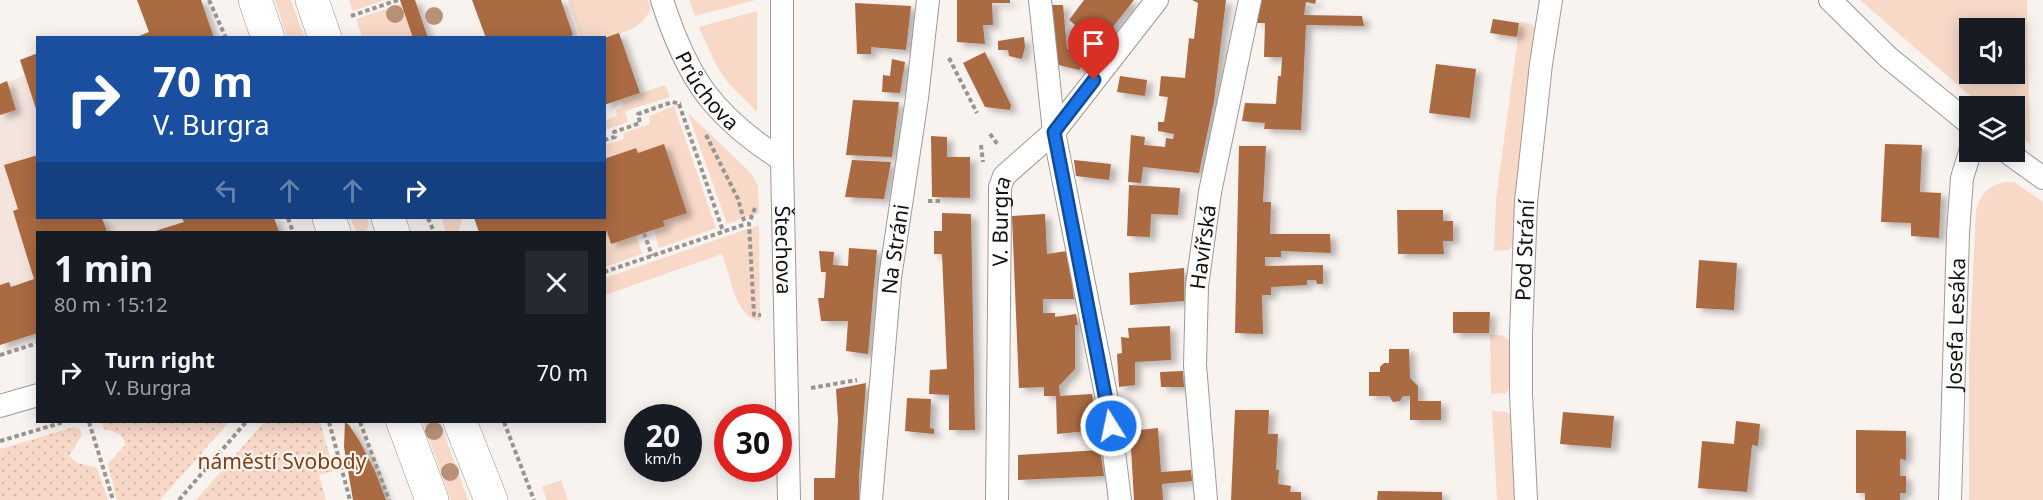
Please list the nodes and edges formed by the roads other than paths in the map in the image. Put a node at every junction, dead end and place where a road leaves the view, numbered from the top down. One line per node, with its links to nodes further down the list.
1 (255, 0): 11 (main road)
2 (312, 0): 12 (main road)
3 (662, 0): 15 (street, Průchova)
4 (782, 0): 15 (street, Štechova)
5 (928, 0): 26 (street, Na Stráni)
6 (1040, 0): 14 (street)
7 (1157, 0): 14 (street, V. Burgra)
8 (1250, 0): 29 (street, Havířská)
9 (1551, 0): 30 (street, Pod Strání)
10 (1830, 0): 13 (street)
11 (267, 36)
12 (324, 36)
13 (1959, 115)
14 (1054, 132): 27 (street, V. Burgra); 28 (street)
15 (782, 160): 25 (street, Štechova)
16 (1967, 162): 31 (street, Josefa Lesáka)
17 (2021, 162): 18 (street)
18 (2043, 178)
19 (36, 396): 20 (street)
20 (0, 406)
21 (403, 423): 23 (main road)
22 (460, 423): 24 (main road)
23 (432, 500)
24 (491, 500)
25 (789, 500)
26 (872, 500)
27 (997, 500)
28 (1120, 500)
29 (1206, 500)
30 (1526, 500)
31 (1950, 500)

